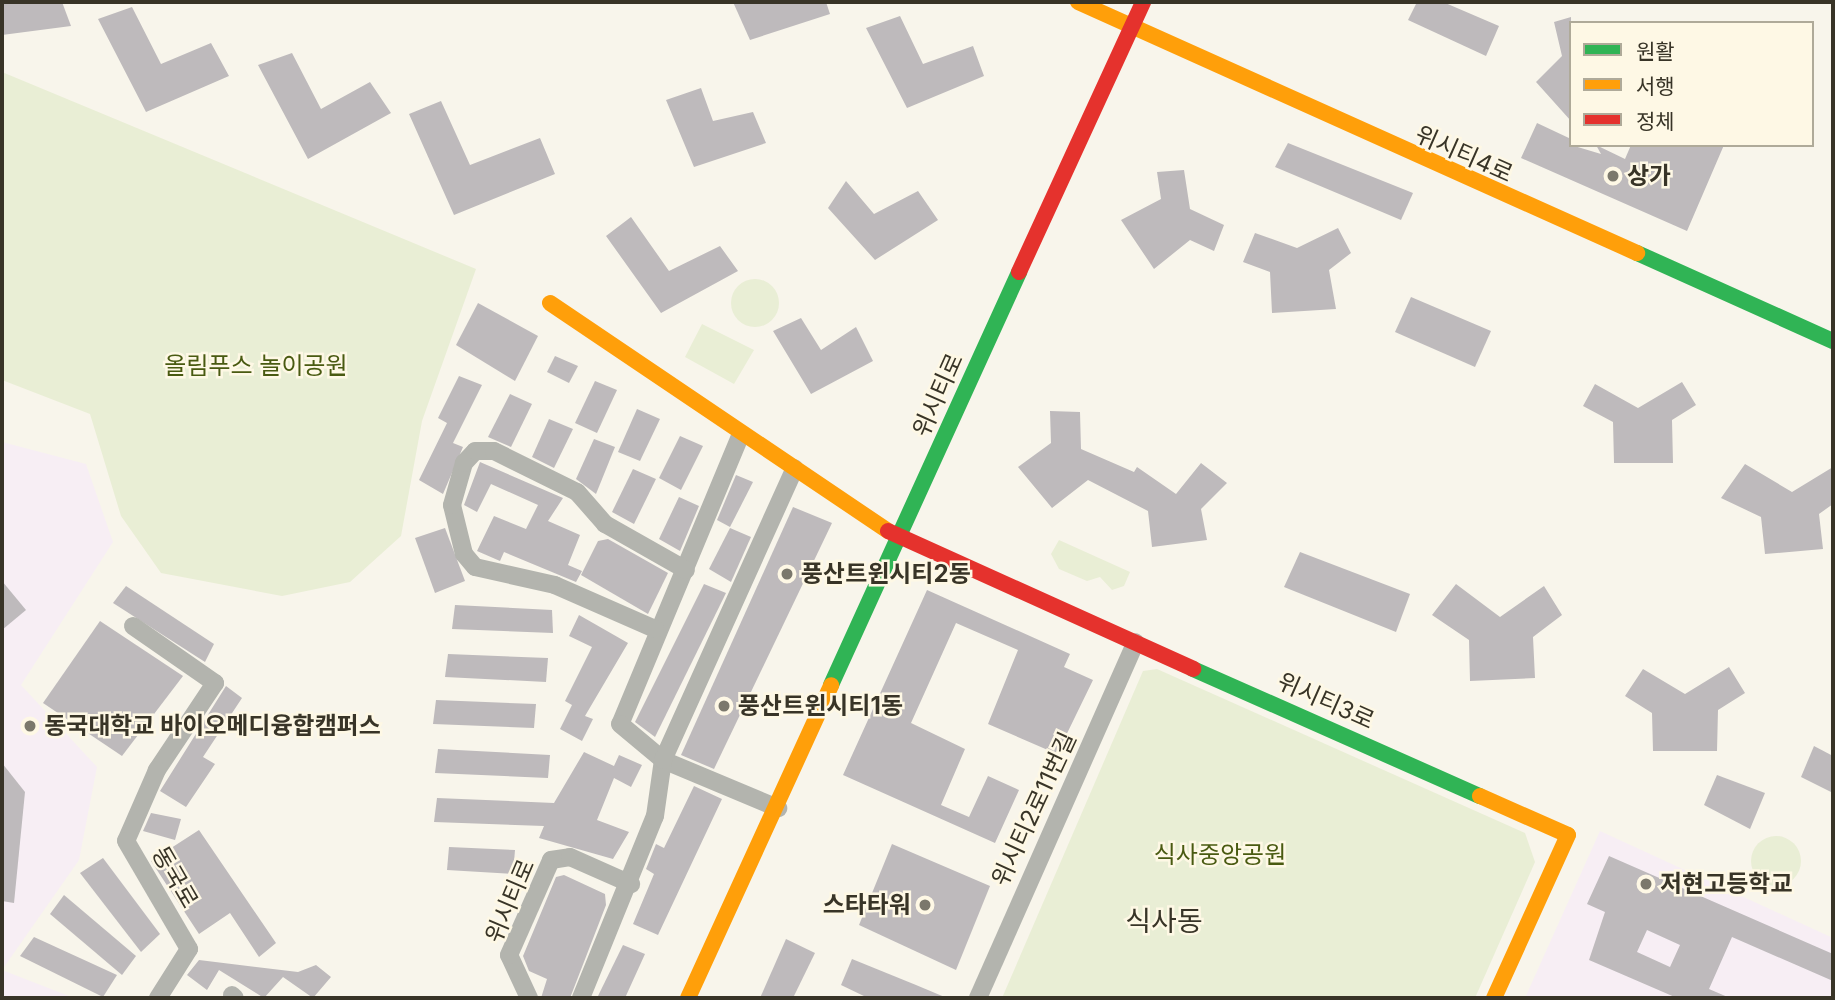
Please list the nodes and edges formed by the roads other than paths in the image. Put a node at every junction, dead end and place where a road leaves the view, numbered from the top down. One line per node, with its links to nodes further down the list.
1 (1078, 2): 3 (street, 위시티4로)
2 (1143, 2): 3 (street, 위시티로)
3 (1133, 26): 5 (street, 위시티4로); 8 (street, 위시티로)
4 (550, 303): 6 (street, 위시티3로)
5 (1833, 341)
6 (741, 434): 7 (street, 위시티3로); 9 (street)
7 (795, 468): 8 (street, 위시티3로); 13 (street)
8 (900, 539): 12 (street, 위시티3로); 14 (street, 위시티로)
9 (687, 570): 11 (street); 11 (street)
10 (133, 626): 16 (street, 동국로)
11 (654, 629): 13 (street)
12 (1136, 642): 20 (street, 위시티2로11번길); 21 (street, 위시티3로)
13 (663, 760): 14 (street); 15 (street)
14 (778, 808): 19 (street, 위시티로)
15 (631, 884): 17 (street, 위시티로); 18 (street)
16 (158, 998)
17 (529, 998)
18 (581, 998)
19 (688, 998)
20 (978, 998)
21 (1494, 998)

